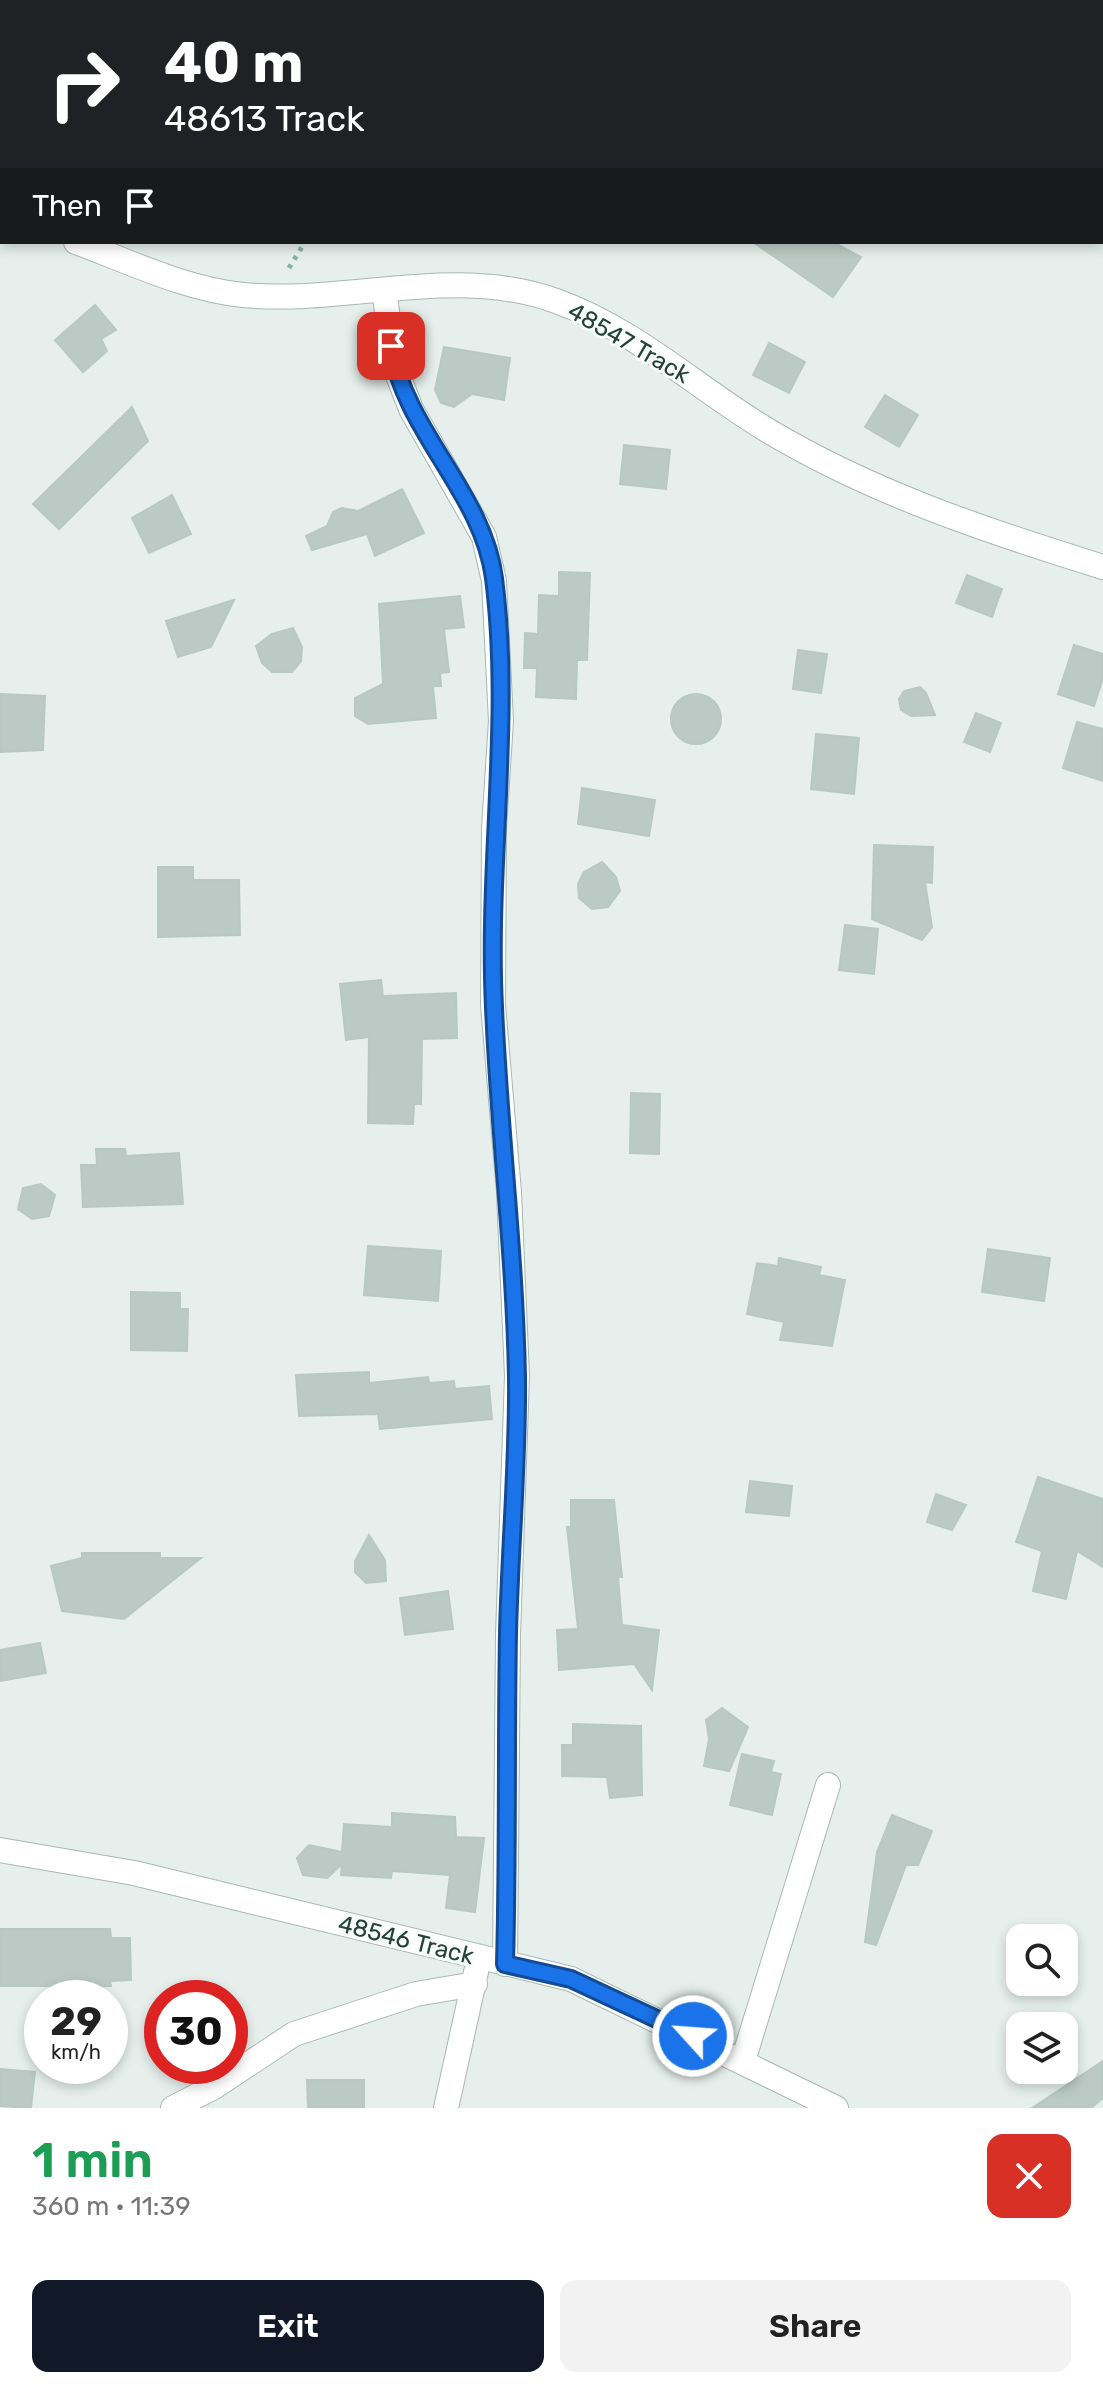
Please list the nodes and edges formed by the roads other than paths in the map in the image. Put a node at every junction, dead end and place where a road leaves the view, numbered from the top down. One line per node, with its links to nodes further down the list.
1 (81, 244): 2 (street, 48547 Track)
2 (384, 290): 3 (street, 48547 Track); 7 (street)
3 (1103, 567)
4 (828, 1785): 9 (street)
5 (0, 1850): 6 (street, 48546 Track)
6 (478, 1958): 7 (street, 48546 Track); 8 (street)
7 (505, 1964): 9 (street, 48546 Track)
8 (475, 1984): 10 (street); 11 (street)
9 (743, 2061): 12 (street, 48546 Track)
10 (173, 2108)
11 (446, 2108)
12 (836, 2108)

